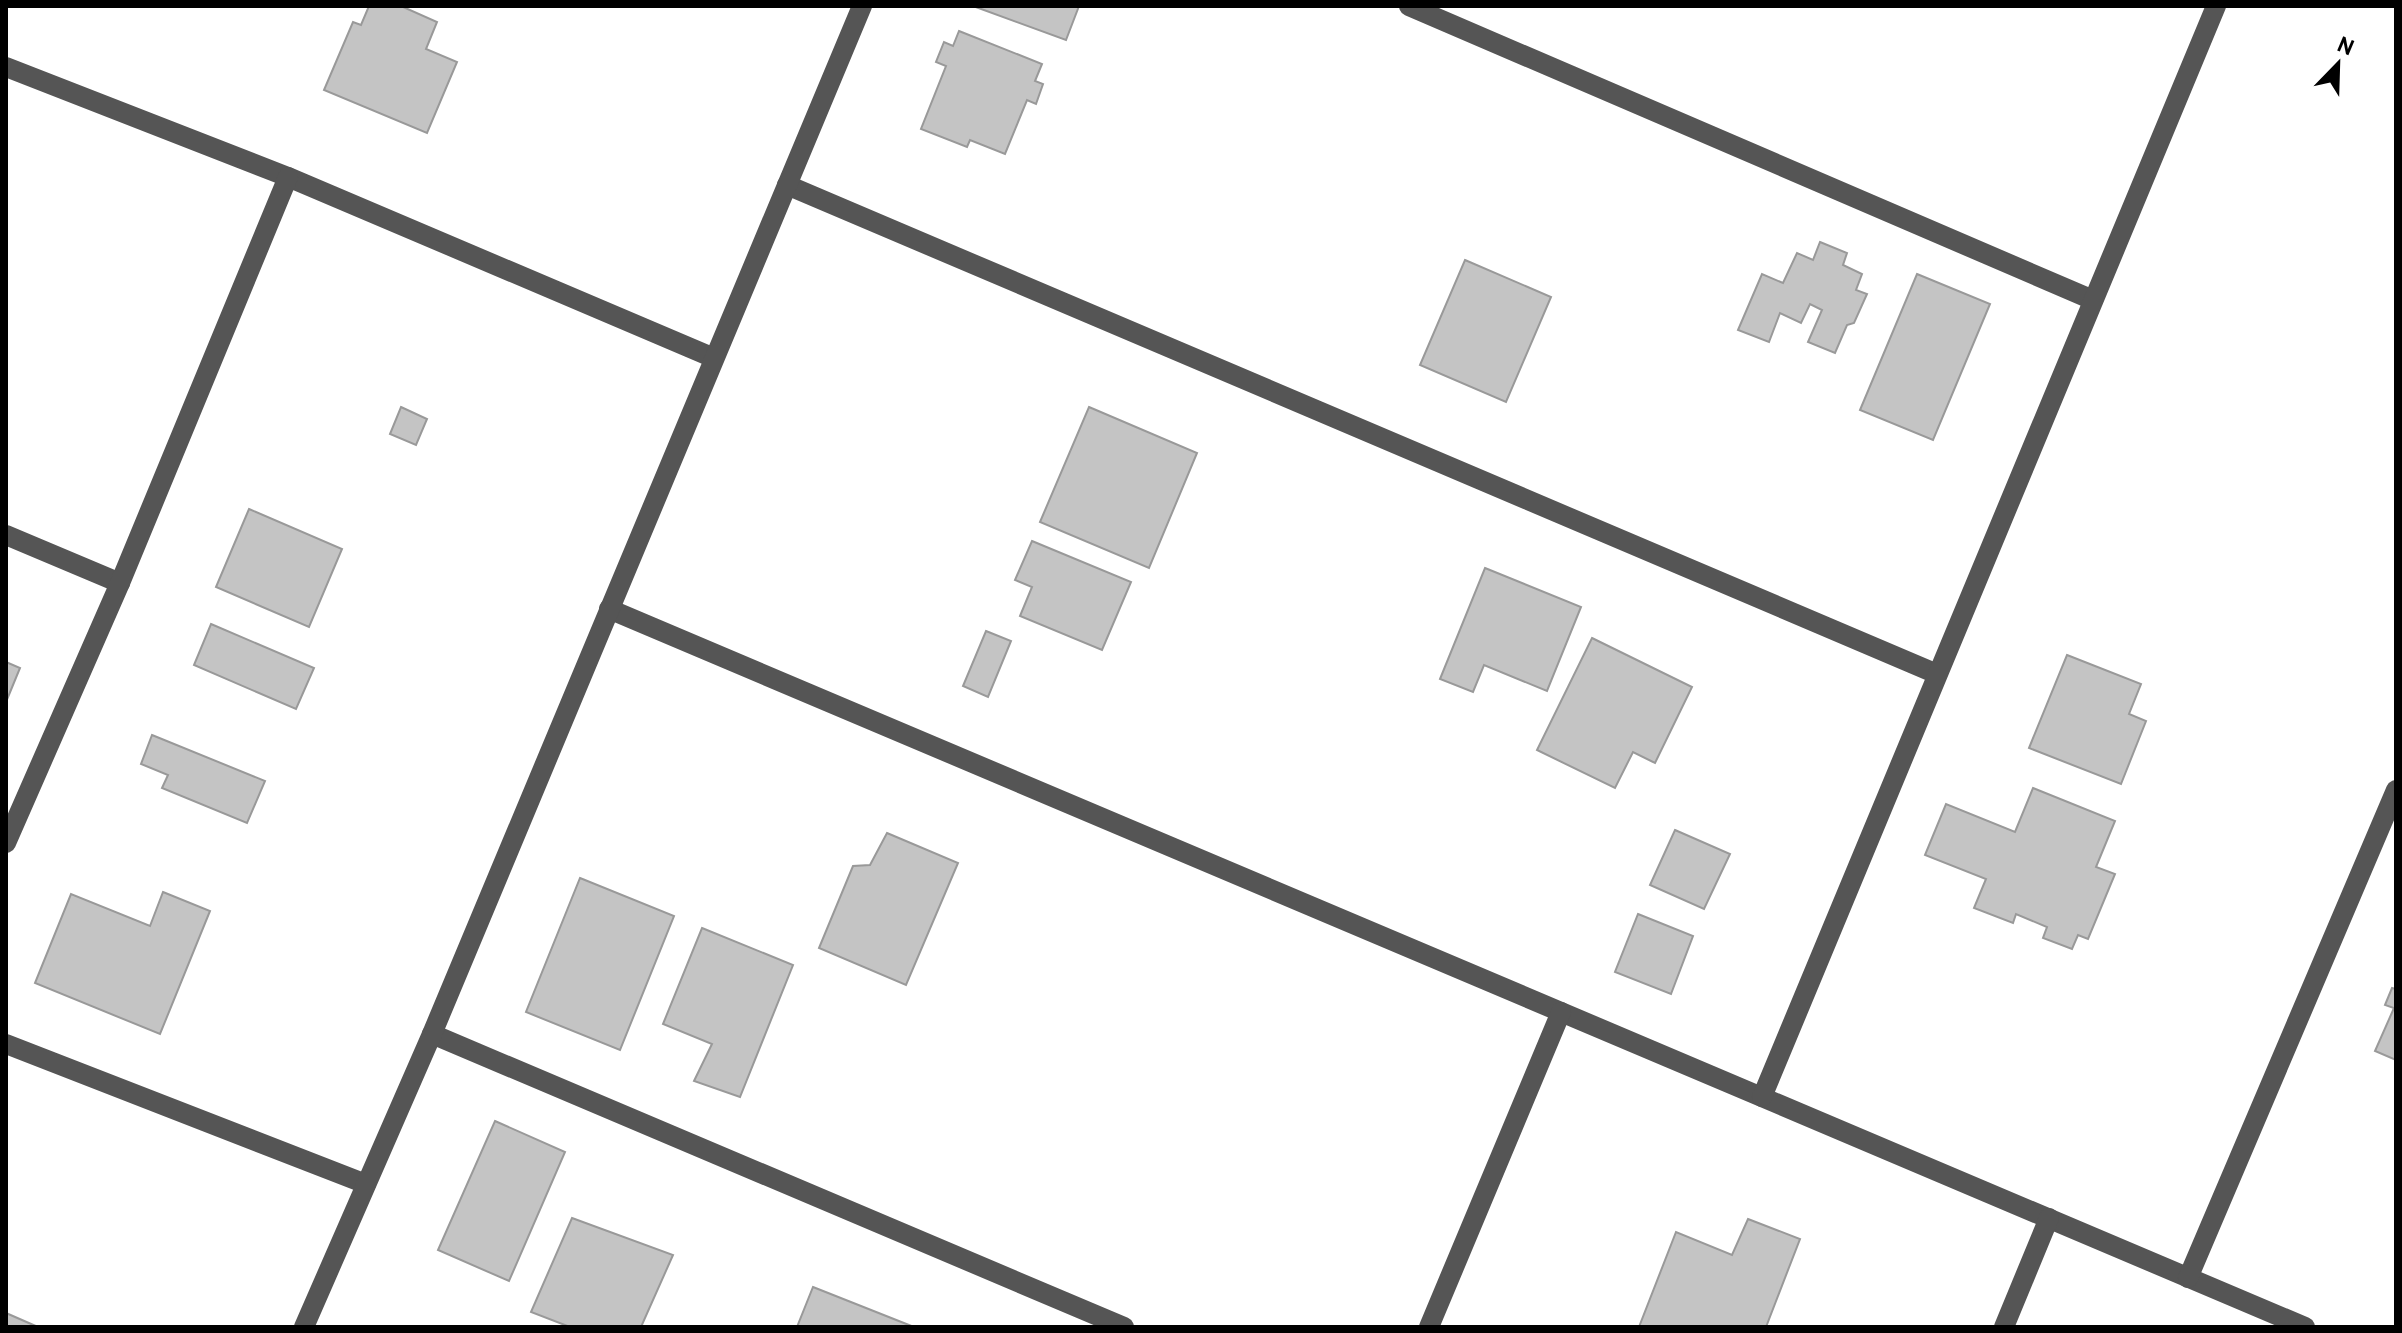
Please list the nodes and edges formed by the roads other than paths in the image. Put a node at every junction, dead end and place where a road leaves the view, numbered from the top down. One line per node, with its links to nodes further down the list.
1 (862, 6): 6 (street)
2 (1409, 6): 7 (street)
3 (2216, 6): 7 (street)
4 (6, 67): 5 (street)
5 (288, 177): 8 (street); 10 (street)
6 (787, 185): 8 (street); 12 (street)
7 (2093, 300): 12 (street)
8 (714, 358): 11 (street)
9 (6, 535): 10 (street)
10 (120, 583): 14 (street)
11 (609, 609): 15 (street); 16 (street)
12 (1937, 674): 18 (street)
13 (2396, 790): 21 (street)
14 (6, 843)
15 (1561, 1012): 18 (street); 24 (street)
16 (432, 1034): 19 (street); 23 (street)
17 (6, 1044): 19 (street)
18 (1762, 1097): 20 (street)
19 (366, 1184): 22 (street)
20 (2049, 1218): 21 (street); 25 (street)
21 (2188, 1278): 26 (street)
22 (304, 1327)
23 (1124, 1327)
24 (1429, 1327)
25 (2004, 1327)
26 (2305, 1327)

